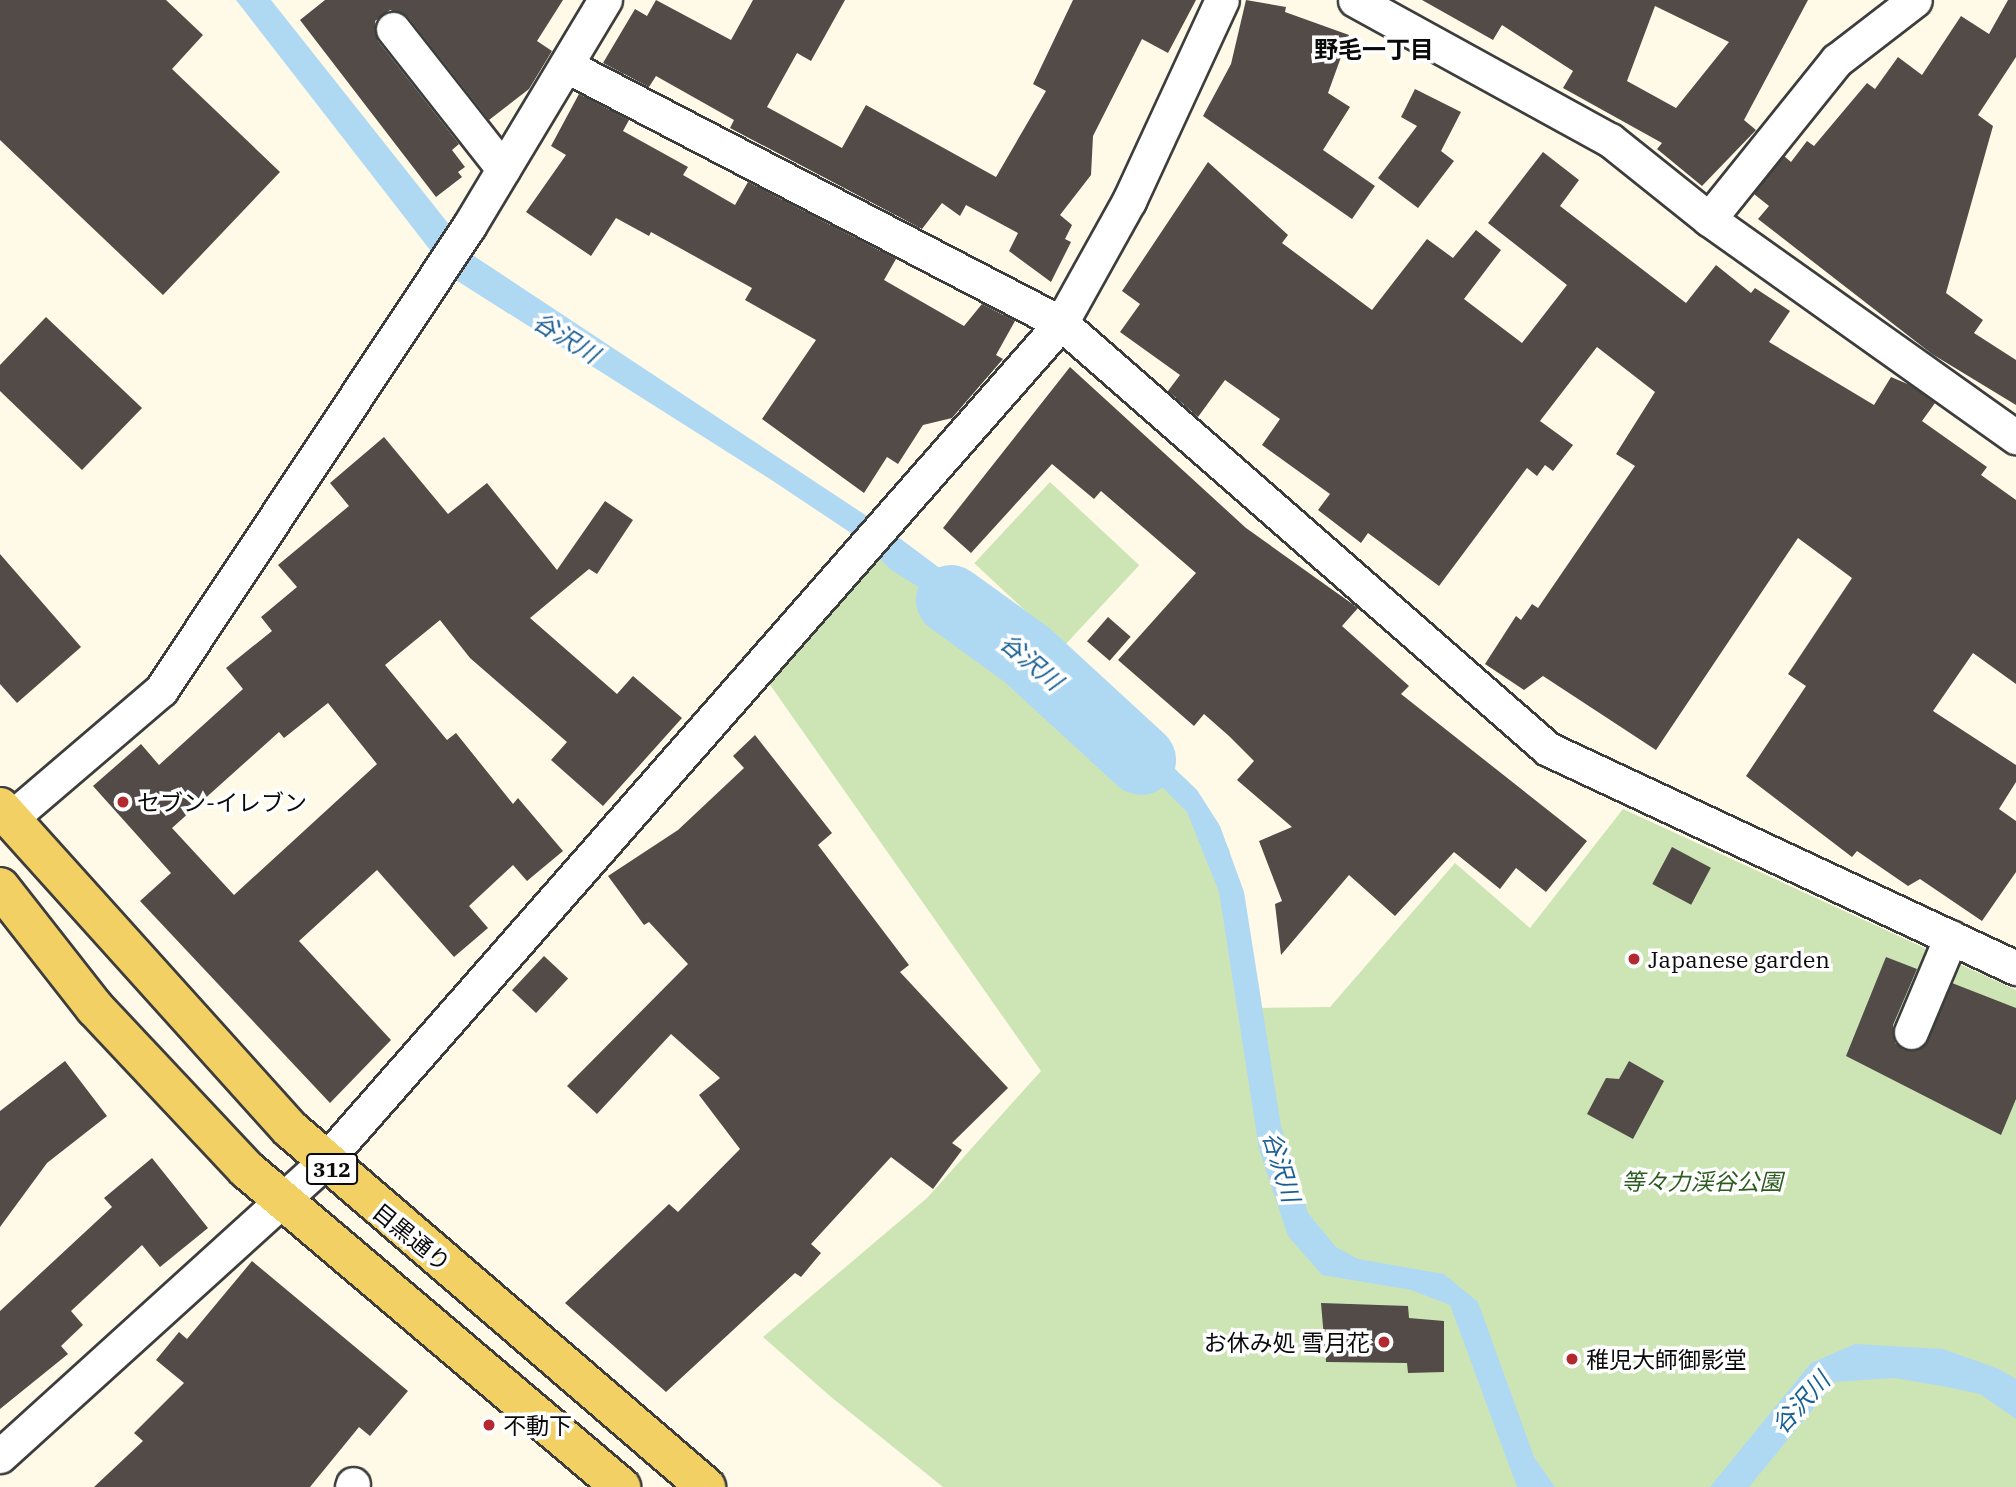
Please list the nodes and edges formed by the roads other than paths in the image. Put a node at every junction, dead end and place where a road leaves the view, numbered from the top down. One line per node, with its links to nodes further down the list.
1 (605, 0): 6 (street)
2 (1222, 0): 9 (street)
3 (1355, 0): 8 (street)
4 (1915, 0): 8 (street)
5 (393, 29): 7 (street)
6 (567, 66): 7 (street); 9 (street)
7 (503, 169): 11 (street)
8 (1709, 219): 10 (street)
9 (1061, 323): 13 (street); 16 (street)
10 (2016, 437)
11 (5, 813): 16 (main road, 目黒通り / 312)
12 (0, 887): 17 (main road, 312)
13 (1951, 937): 14 (street); 15 (street)
14 (2016, 968)
15 (1911, 1032)
16 (324, 1162): 17 (street); 20 (main road, 目黒通り / 312)
17 (280, 1200): 18 (street); 19 (main road, 312)
18 (0, 1456)
19 (621, 1487)
20 (706, 1487)

